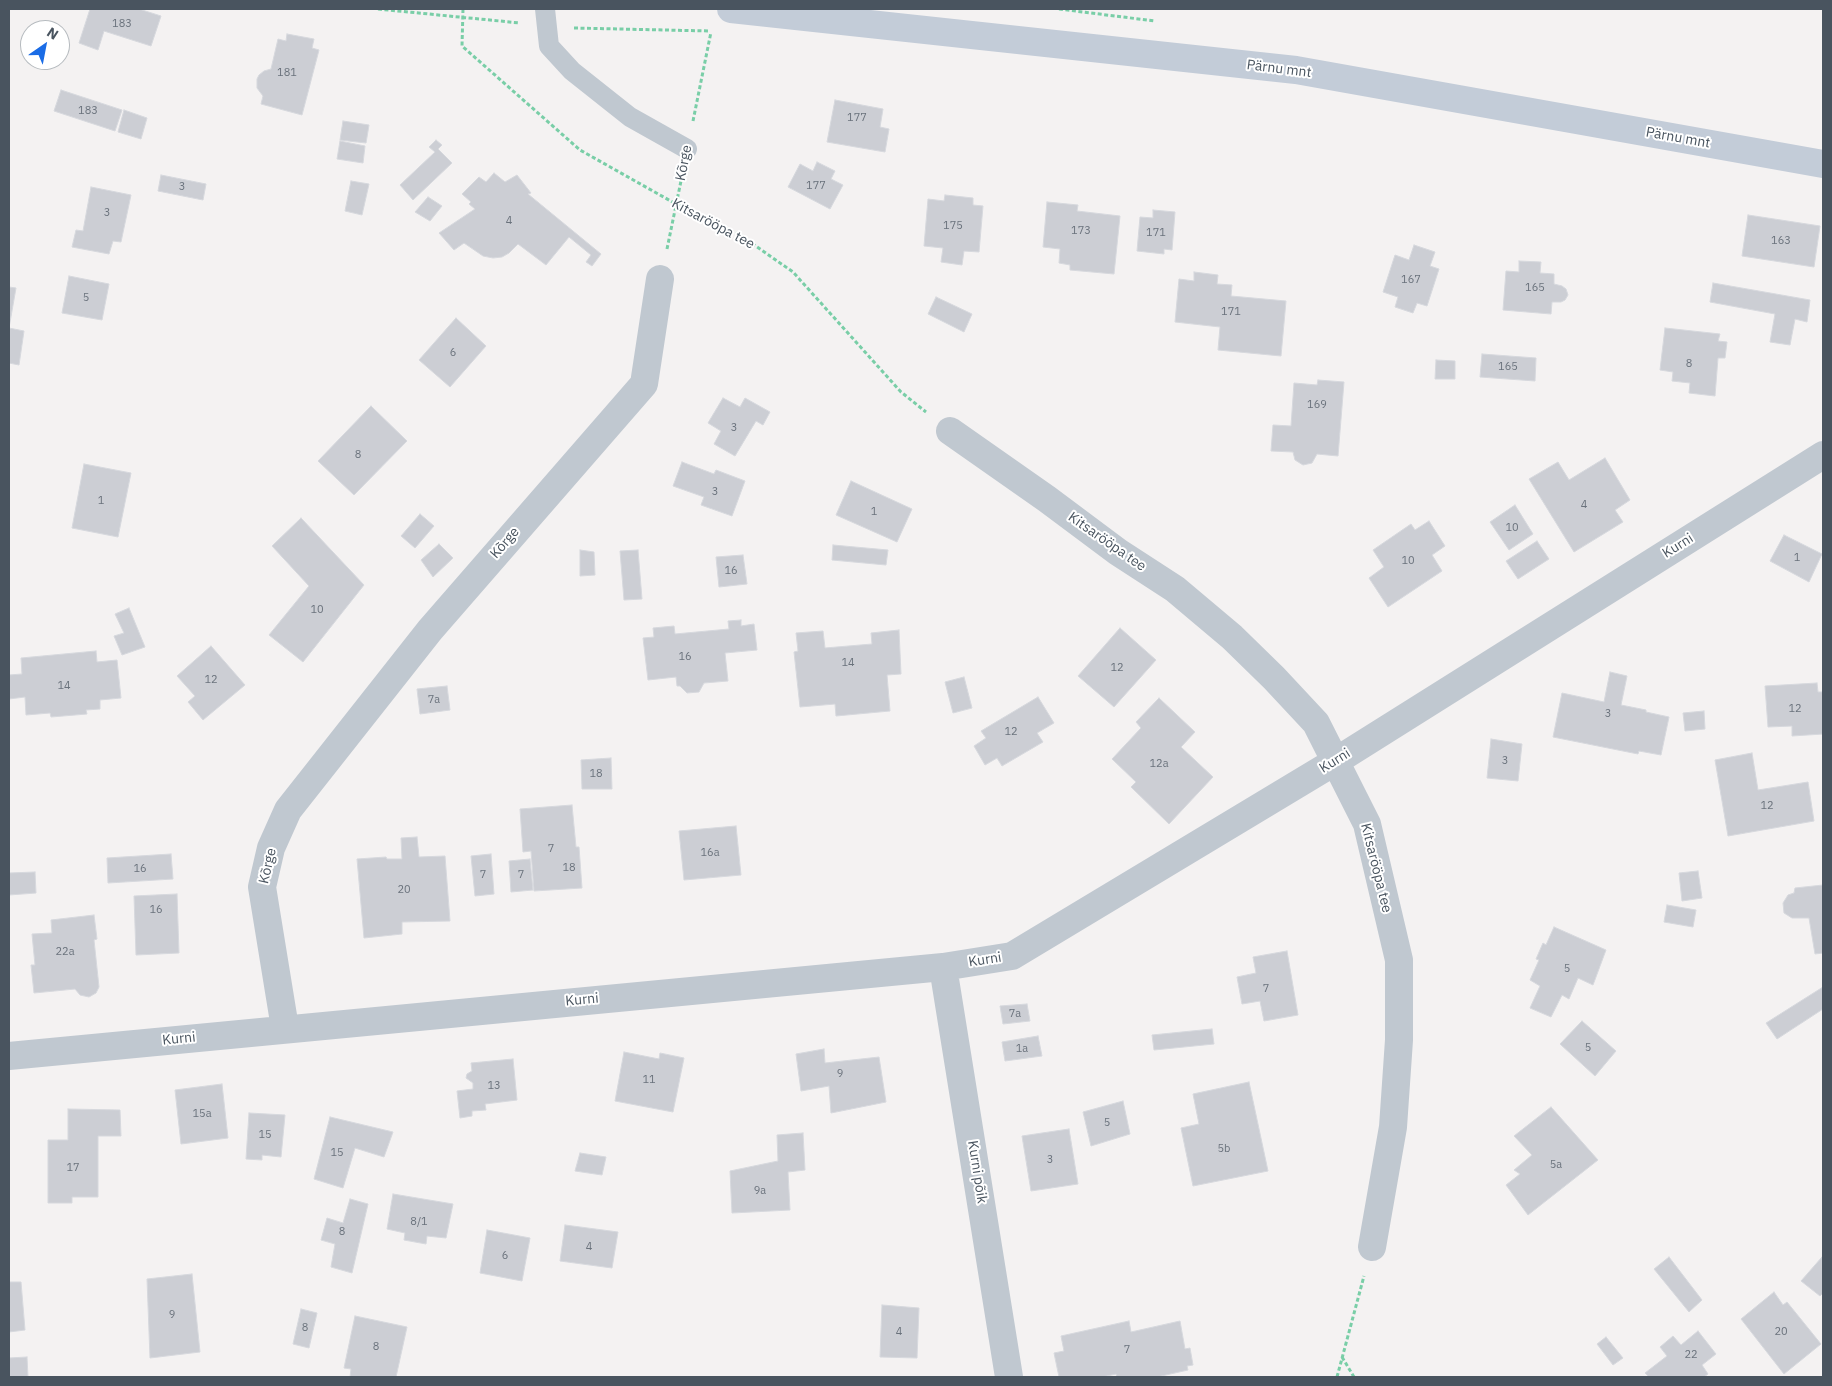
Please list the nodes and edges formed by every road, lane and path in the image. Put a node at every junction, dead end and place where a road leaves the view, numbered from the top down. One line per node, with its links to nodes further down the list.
1 (463, 9): 7 (path, Kitsarööpa tee)
2 (545, 9): 5 (lane)
3 (731, 9): 6 (main road, Pärnu mnt)
4 (711, 31): 5 (path, Kõrge)
5 (687, 149): 7 (path, Kõrge)
6 (1823, 164)
7 (676, 204): 8 (path, Kõrge); 9 (path, Kitsarööpa tee)
8 (660, 279): 13 (street, Kõrge)
9 (950, 431): 11 (street, Kitsarööpa tee)
10 (1823, 455): 11 (street, Kurni)
11 (1336, 761): 12 (street, Kurni); 15 (street, Kitsarööpa tee)
12 (943, 967): 13 (street, Kurni); 17 (street, Kurni põik)
13 (285, 1028): 14 (street, Kurni)
14 (9, 1056)
15 (1372, 1247): 16 (path)
16 (1342, 1357): 18 (path); 19 (path)
17 (1009, 1377)
18 (1337, 1377)
19 (1354, 1377)

